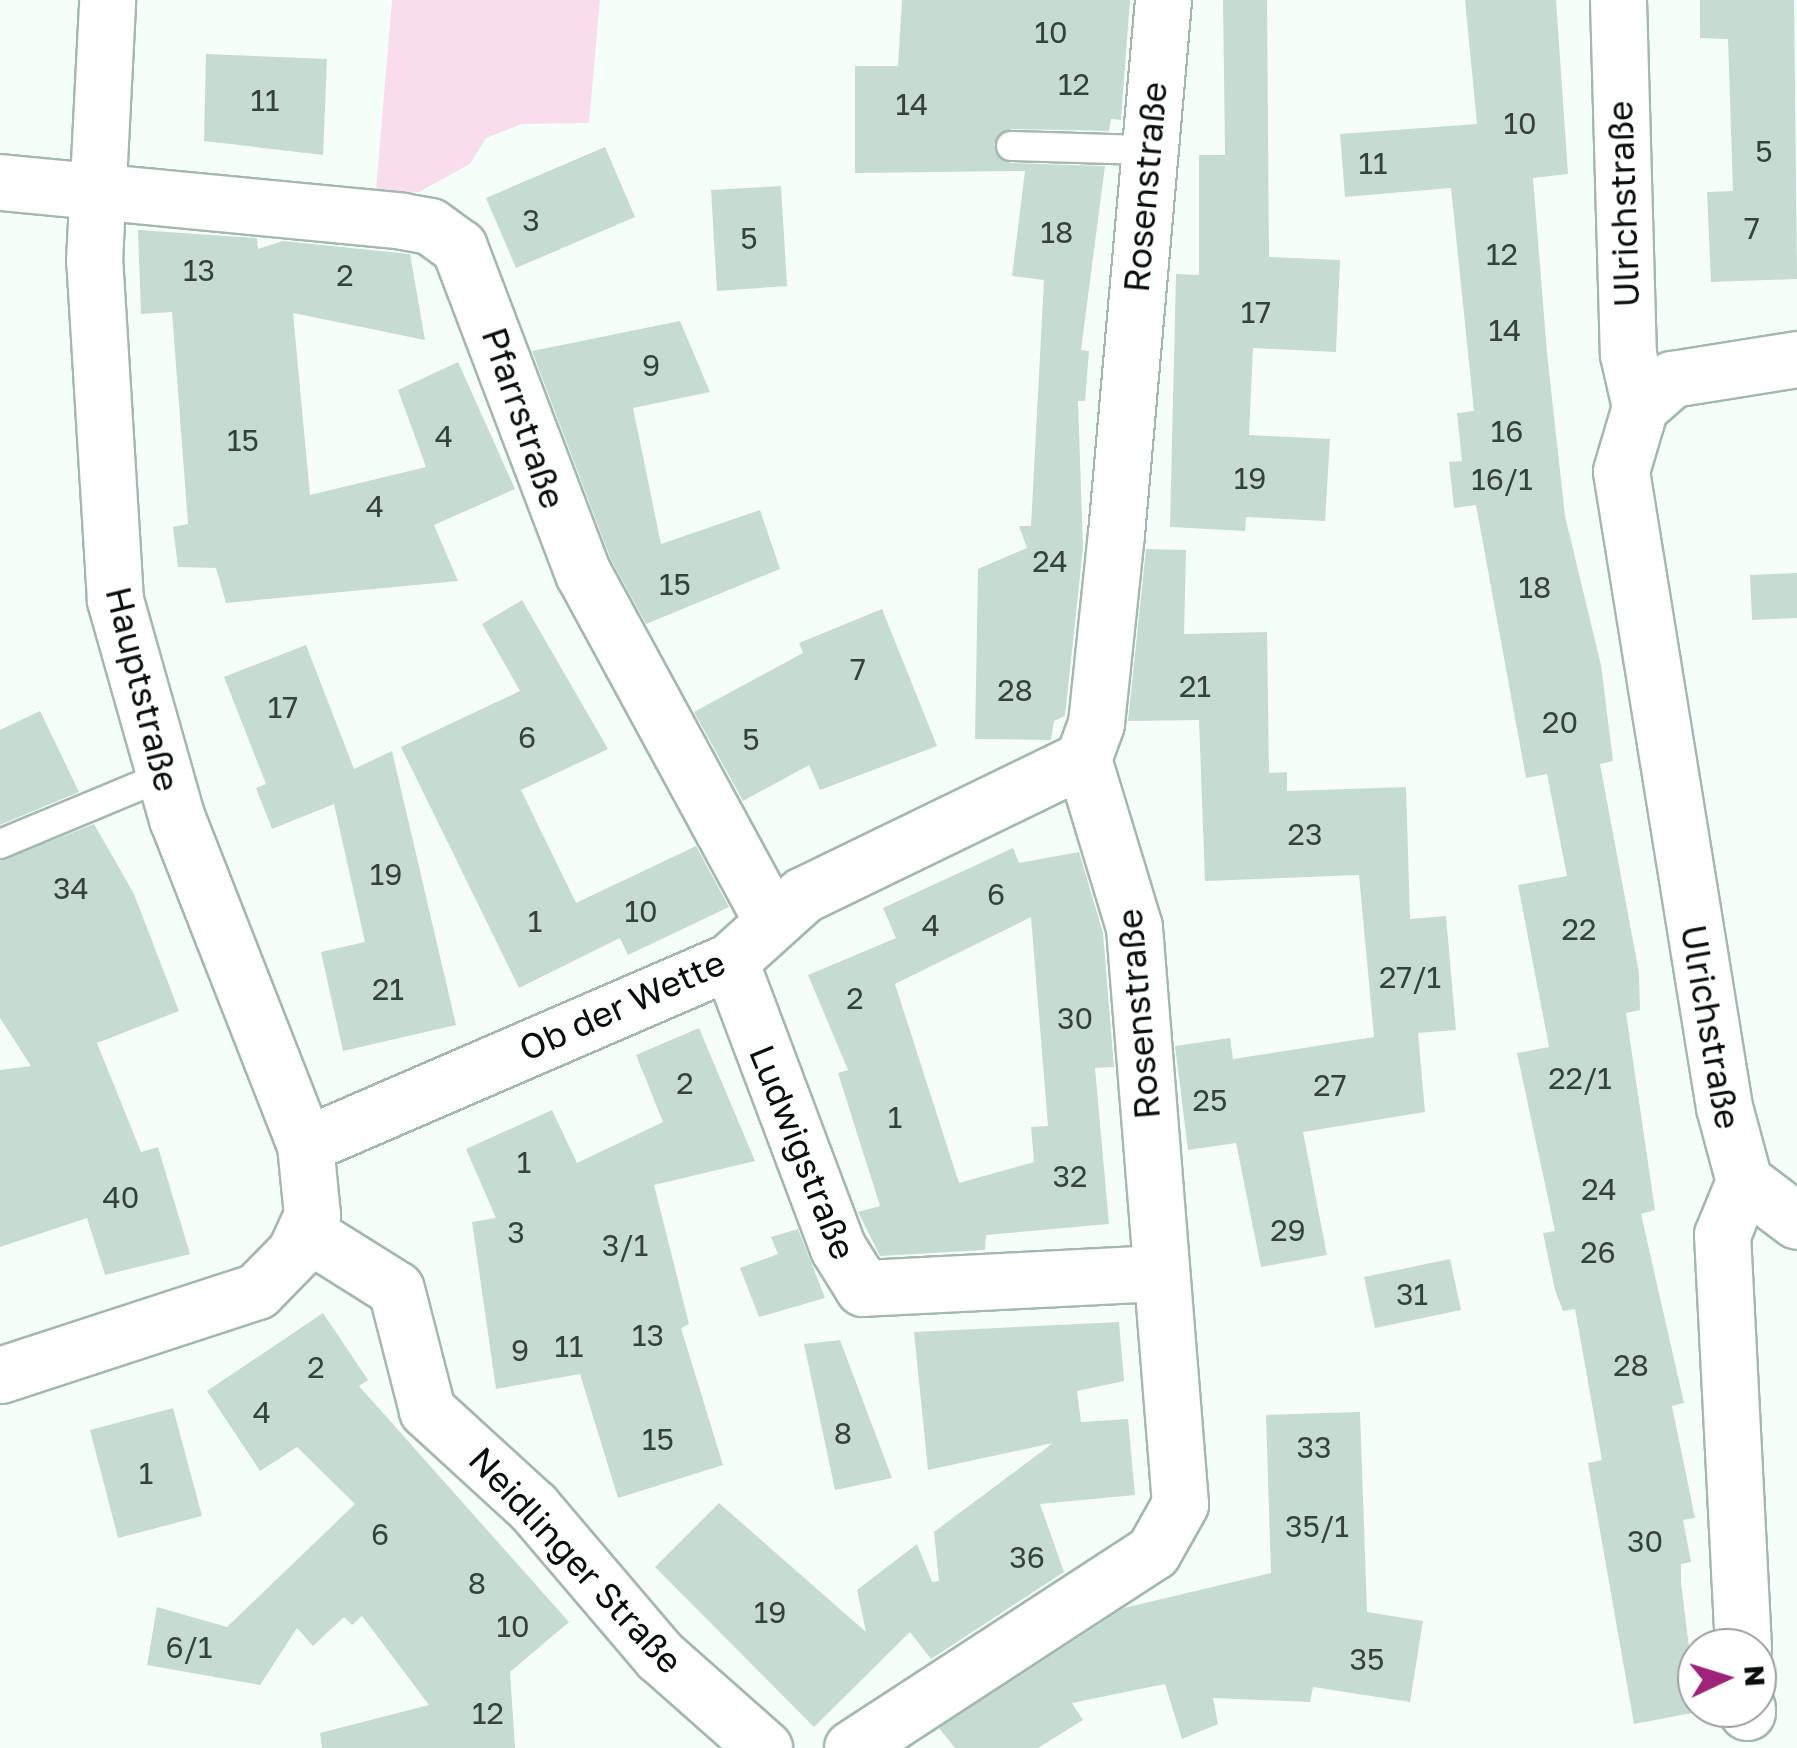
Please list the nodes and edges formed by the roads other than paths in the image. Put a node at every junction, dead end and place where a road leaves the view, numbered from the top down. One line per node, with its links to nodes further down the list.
1 (107, 0): 7 (street, Hauptstraße)
2 (1163, 0): 5 (street, Rosenstraße)
3 (1618, 0): 9 (street, Ulrichstraße)
4 (1011, 146): 5 (lane)
5 (1146, 150): 10 (street, Rosenstraße)
6 (0, 182): 7 (street, Pfarrstraße)
7 (95, 186): 11 (street, Hauptstraße); 13 (street, Pfarrstraße)
8 (1797, 359): 9 (street)
9 (1640, 407): 16 (street, Ulrichstraße)
10 (1082, 759): 13 (street, Ob der Wette); 19 (street, Rosenstraße)
11 (163, 776): 12 (lane); 15 (street, Hauptstraße)
12 (0, 844)
13 (770, 917): 14 (street, Ob der Wette)
14 (730, 961): 15 (street, Ob der Wette); 19 (street, Ludwigstraße)
15 (305, 1145): 18 (street, Hauptstraße)
16 (1744, 1181): 17 (street); 21 (street)
17 (1797, 1221)
18 (306, 1232): 20 (street); 22 (street, Neidlinger Straße)
19 (1156, 1273): 23 (street, Rosenstraße)
20 (0, 1375)
21 (1743, 1628)
22 (764, 1748)
23 (852, 1748)

